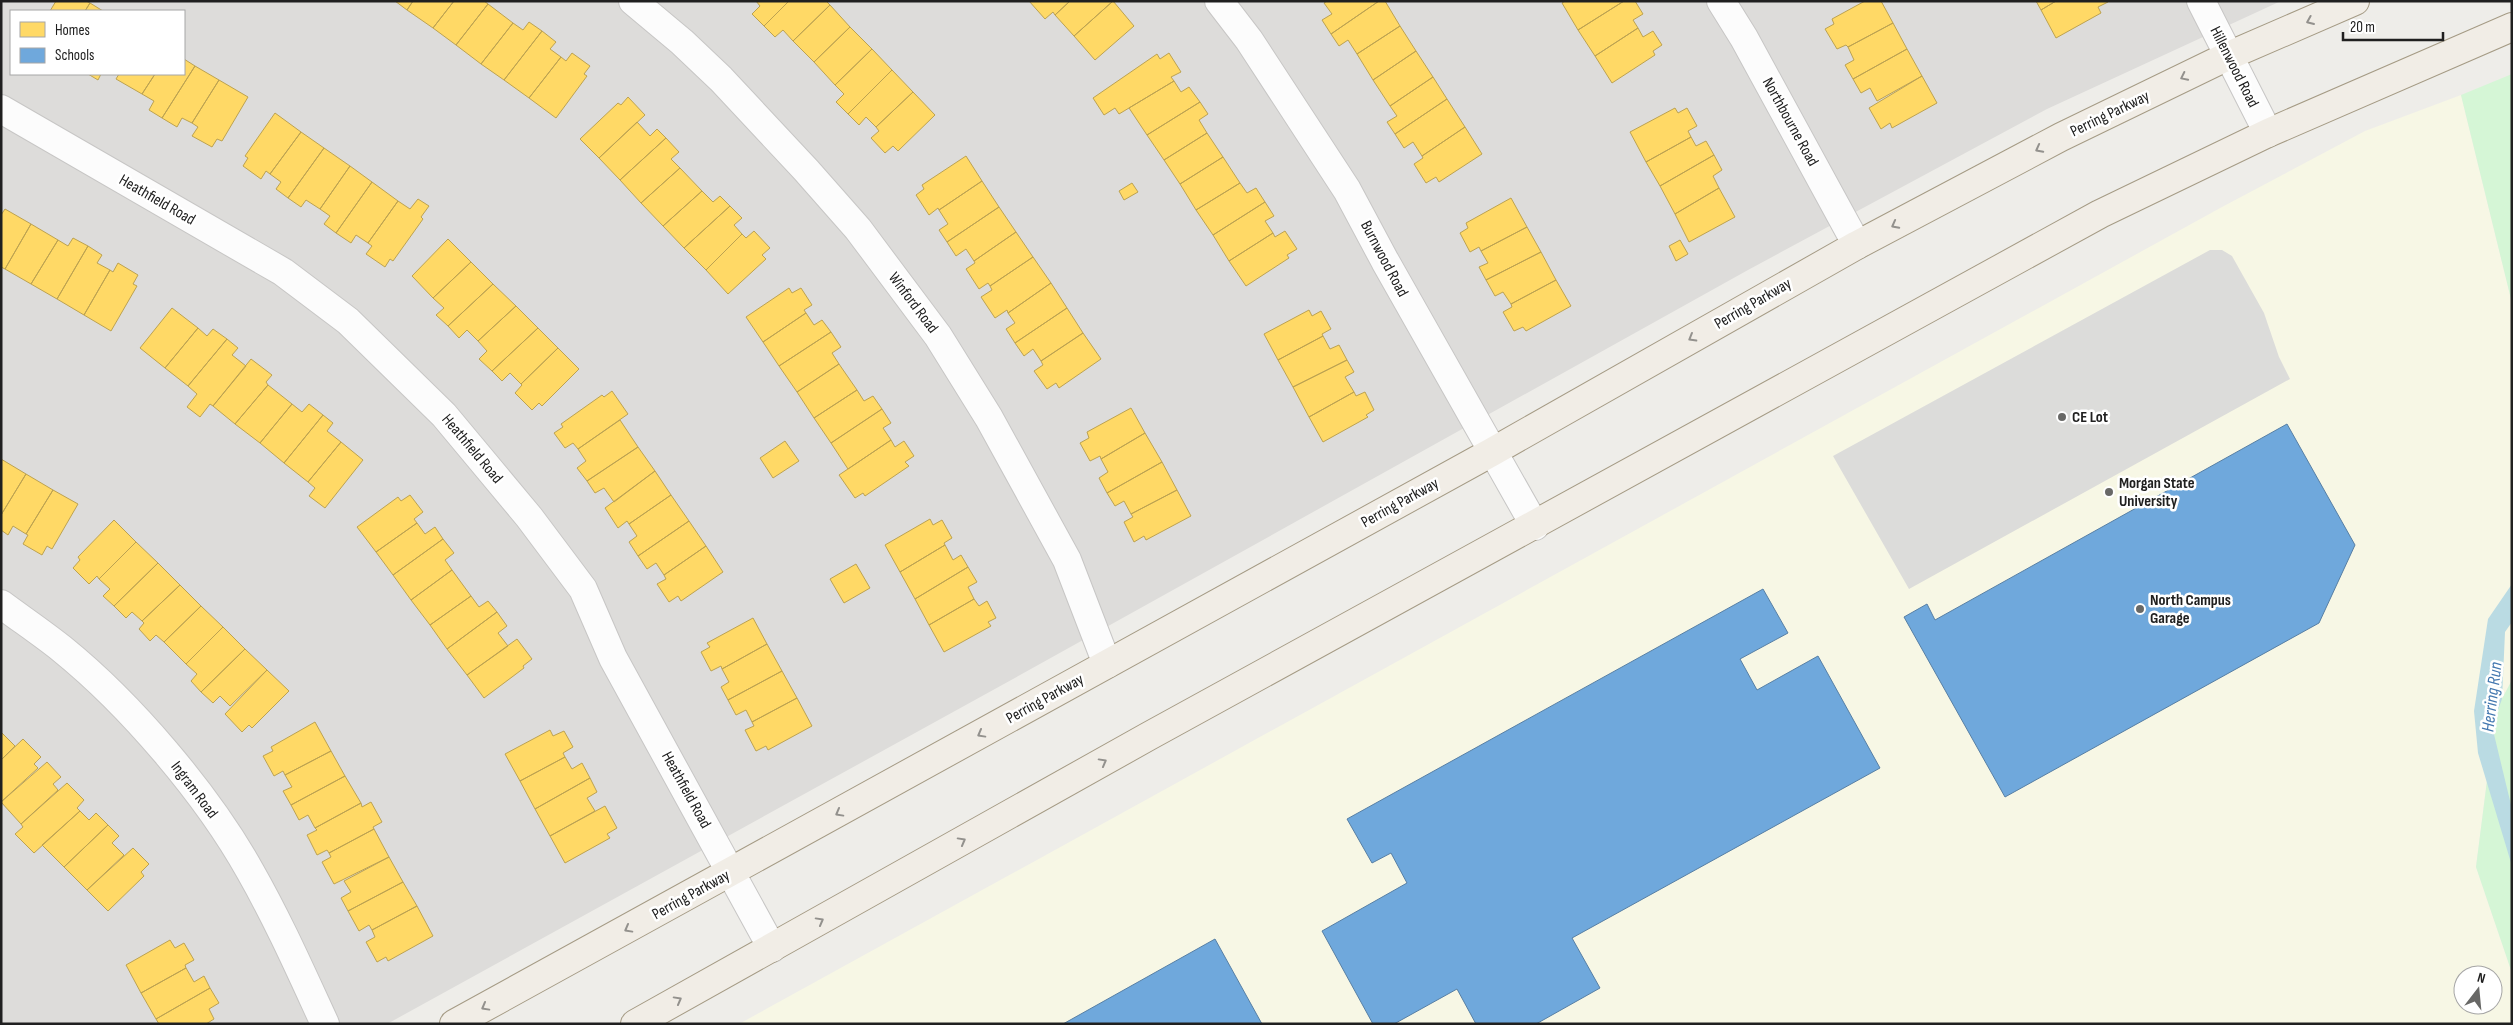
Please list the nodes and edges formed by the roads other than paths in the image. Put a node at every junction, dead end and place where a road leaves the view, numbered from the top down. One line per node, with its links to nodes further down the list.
1 (633, 1): 14 (street, Winford Road)
2 (1219, 1): 11 (street, Burnwood Road)
3 (1721, 1): 10 (street, Northbourne Road)
4 (2201, 1): 7 (street, Hillenwood Road)
5 (2355, 1): 7 (main road, Perring Parkway, one-way to 7)
6 (2512, 28): 9 (main road)
7 (2228, 56): 9 (street, Hillenwood Road); 10 (main road, Perring Parkway, one-way to 10)
8 (1, 109): 15 (street, Heathfield Road)
9 (2268, 133): 12 (main road)
10 (1857, 245): 11 (main road, Perring Parkway, one-way to 11)
11 (1492, 452): 12 (street, Burnwood Road); 14 (main road, Perring Parkway)
12 (1535, 526): 16 (main road, one-way to 12)
13 (1, 604): 17 (street, Ingram Road)
14 (1107, 664): 15 (main road, Perring Parkway, one-way to 15)
15 (732, 872): 16 (street, Heathfield Road); 18 (main road, Perring Parkway, one-way to 18)
16 (772, 948): 19 (main road, one-way to 16)
17 (325, 1024)
18 (454, 1024)
19 (635, 1024)

